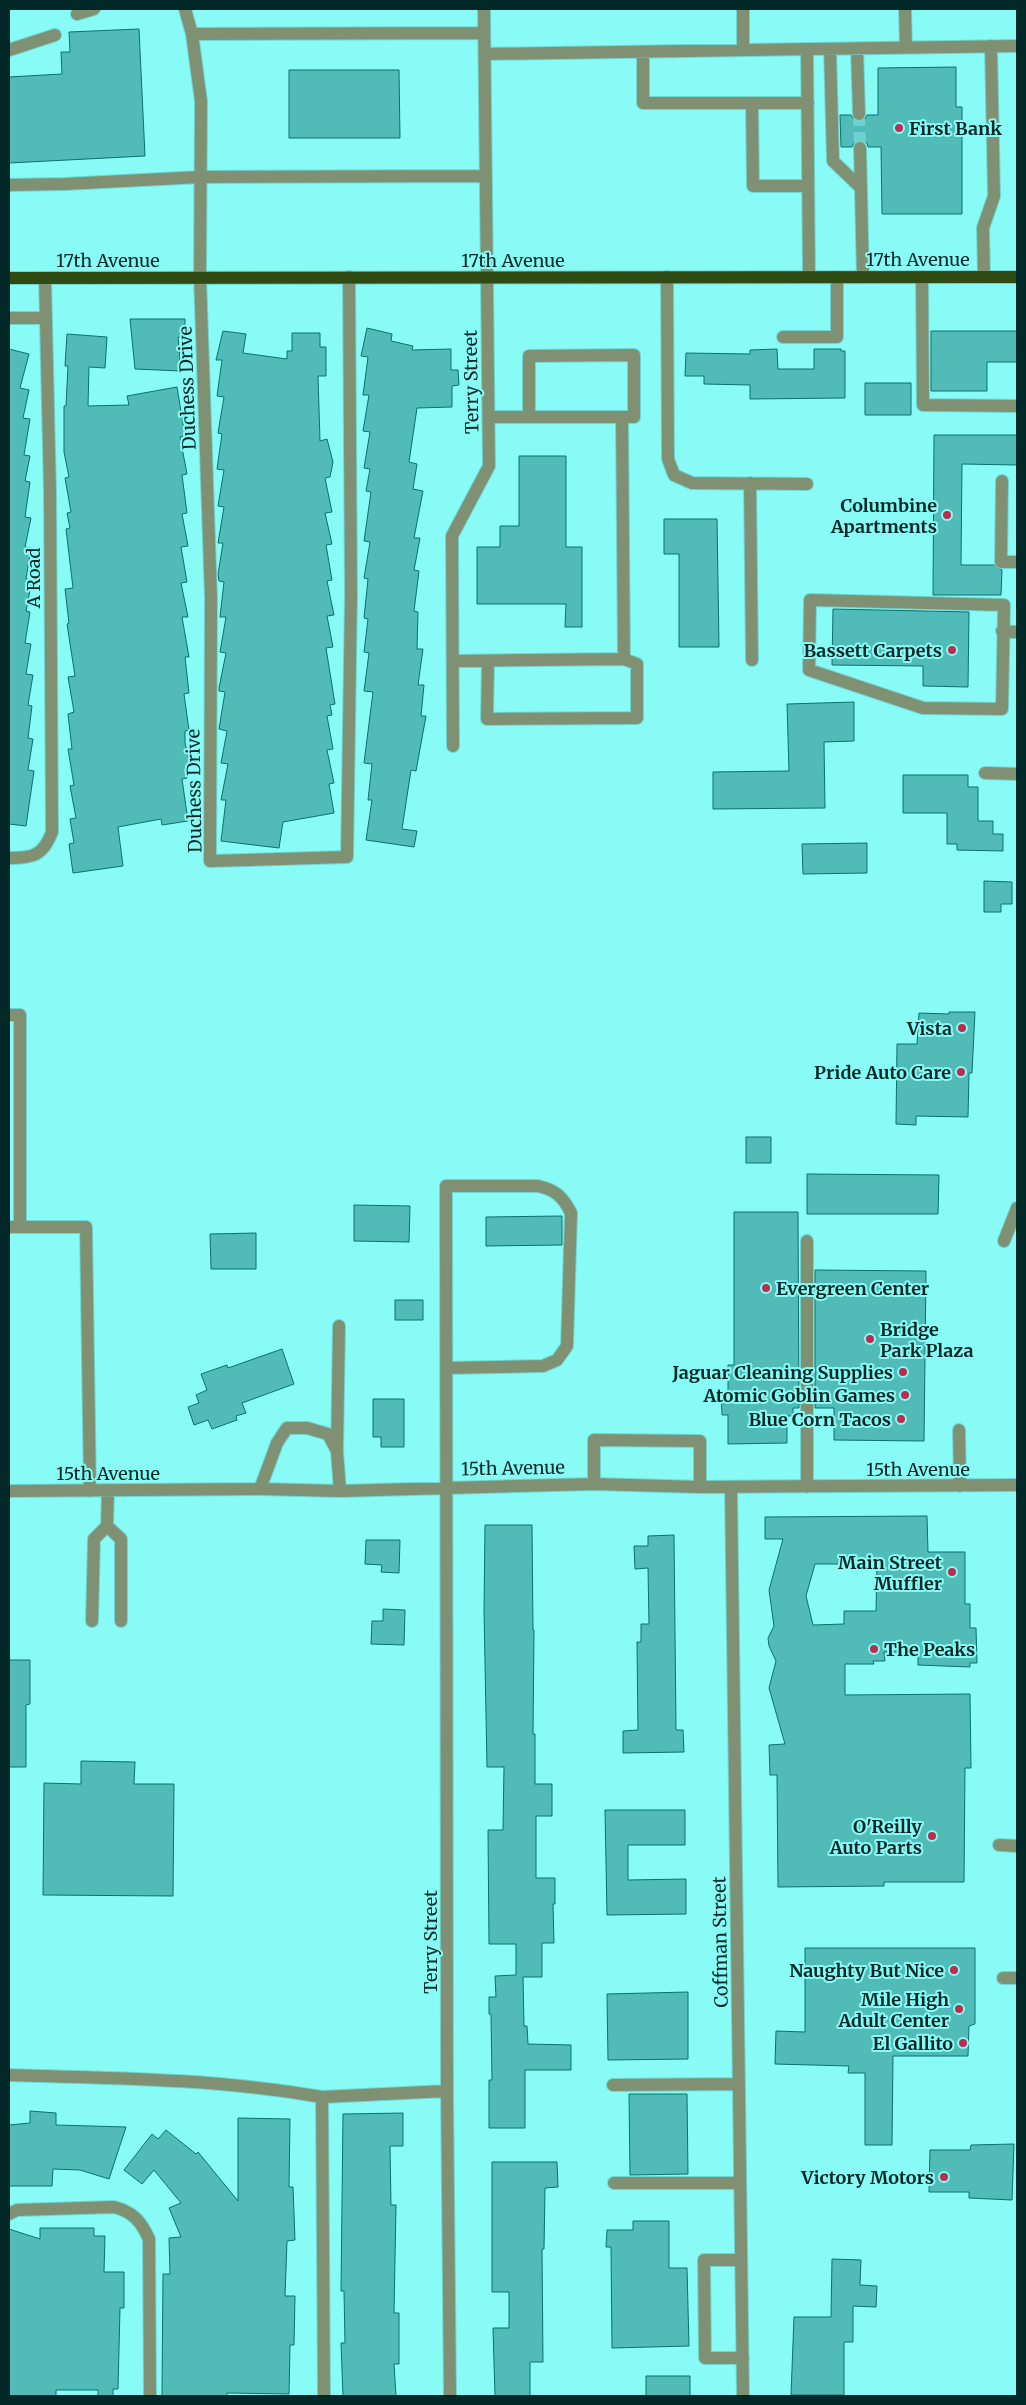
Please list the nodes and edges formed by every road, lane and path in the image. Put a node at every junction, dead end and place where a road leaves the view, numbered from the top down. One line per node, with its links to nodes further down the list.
1 (94, 9): 6 (street)
2 (185, 9): 8 (street, Duchess Drive)
3 (484, 9): 7 (street, Terry Street)
4 (743, 9): 17 (street)
5 (905, 9): 13 (street)
6 (77, 14)
7 (484, 33): 8 (street); 19 (street, Terry Street)
8 (192, 34): 25 (street, Duchess Drive)
9 (55, 35): 16 (street)
10 (991, 46): 11 (street); 13 (street); 37 (street)
11 (1017, 46)
12 (857, 48): 13 (street); 15 (street); 22 (street)
13 (906, 48)
14 (807, 49): 15 (street); 17 (street); 21 (street)
15 (830, 49): 28 (street)
16 (9, 50)
17 (743, 50): 18 (street)
18 (643, 52): 19 (street); 20 (street)
19 (485, 54): 24 (street, Terry Street)
20 (752, 103): 21 (street); 27 (street)
21 (808, 103): 27 (street)
22 (859, 114)
23 (860, 148): 28 (street)
24 (486, 176): 25 (street); 31 (street, Terry Street)
25 (200, 177): 26 (street); 29 (street, Duchess Drive)
26 (9, 185)
27 (808, 186): 33 (street)
28 (861, 188): 35 (street)
29 (200, 277): 30 (main road, 17th Avenue); 30 (street, Duchess Drive); 40 (main road, 17th Avenue)
30 (349, 277): 31 (main road, 17th Avenue)
31 (487, 277): 32 (main road, 17th Avenue); 45 (street, Terry Street)
32 (667, 277): 33 (main road, 17th Avenue); 49 (street)
33 (809, 277): 34 (main road, 17th Avenue)
34 (837, 277): 35 (main road, 17th Avenue); 43 (street)
35 (864, 277): 36 (main road, 17th Avenue)
36 (922, 277): 37 (main road, 17th Avenue); 44 (street)
37 (984, 277): 38 (main road, 17th Avenue)
38 (1017, 277)
39 (9, 278): 40 (main road, 17th Avenue)
40 (45, 278): 42 (street, A Road)
41 (9, 318): 42 (street)
42 (46, 318): 61 (street, A Road)
43 (783, 338)
44 (1017, 406)
45 (489, 417): 46 (street); 57 (street, Terry Street)
46 (529, 417): 47 (street); 47 (street)
47 (622, 417): 54 (street)
48 (1002, 481): 51 (street)
49 (750, 484): 50 (street); 56 (street)
50 (807, 484)
51 (1017, 562)
52 (1002, 631): 52 (street); 53 (street)
53 (1017, 632)
54 (624, 659): 55 (street); 55 (street)
55 (488, 660): 57 (street)
56 (752, 660)
57 (453, 661): 58 (street, Terry Street)
58 (453, 746)
59 (985, 773): 60 (street)
60 (1017, 774)
61 (14, 858)
62 (9, 1015): 64 (street)
63 (1017, 1208): 66 (street)
64 (14, 1227): 81 (street)
65 (807, 1241): 77 (street)
66 (1004, 1241)
67 (339, 1326): 70 (street)
68 (447, 1368): 68 (street, Terry Street); 74 (street, Terry Street)
69 (959, 1430): 72 (street)
70 (337, 1451): 78 (street); 82 (street)
71 (594, 1484): 74 (street, 15th Avenue); 75 (street, 15th Avenue); 75 (street)
72 (960, 1486): 73 (street, 15th Avenue); 77 (street, 15th Avenue)
73 (1017, 1486)
74 (447, 1487): 82 (street, 15th Avenue); 93 (street, Terry Street)
75 (700, 1487): 76 (street, 15th Avenue)
76 (731, 1487): 77 (street, 15th Avenue); 91 (street, Coffman Street)
77 (807, 1487)
78 (260, 1489): 79 (street, 15th Avenue); 82 (street, 15th Avenue)
79 (108, 1490): 81 (street, 15th Avenue); 83 (street)
80 (9, 1491): 81 (street, 15th Avenue)
81 (90, 1491)
82 (340, 1491)
83 (108, 1526): 84 (street); 85 (street)
84 (92, 1621)
85 (121, 1621)
86 (998, 1845): 87 (street)
87 (1017, 1846)
88 (1003, 1978): 89 (street)
89 (1017, 1978)
90 (9, 2075): 94 (street)
91 (739, 2084): 92 (street); 95 (street, Coffman Street)
92 (613, 2085)
93 (447, 2091): 94 (street); 102 (street, Terry Street)
94 (322, 2097): 101 (street)
95 (740, 2183): 96 (street); 98 (street, Coffman Street)
96 (614, 2184)
97 (9, 2214): 100 (street)
98 (741, 2260): 99 (street, Coffman Street); 99 (street)
99 (743, 2358): 103 (street, Coffman Street)
100 (150, 2396)
101 (324, 2396)
102 (450, 2396)
103 (743, 2396)

